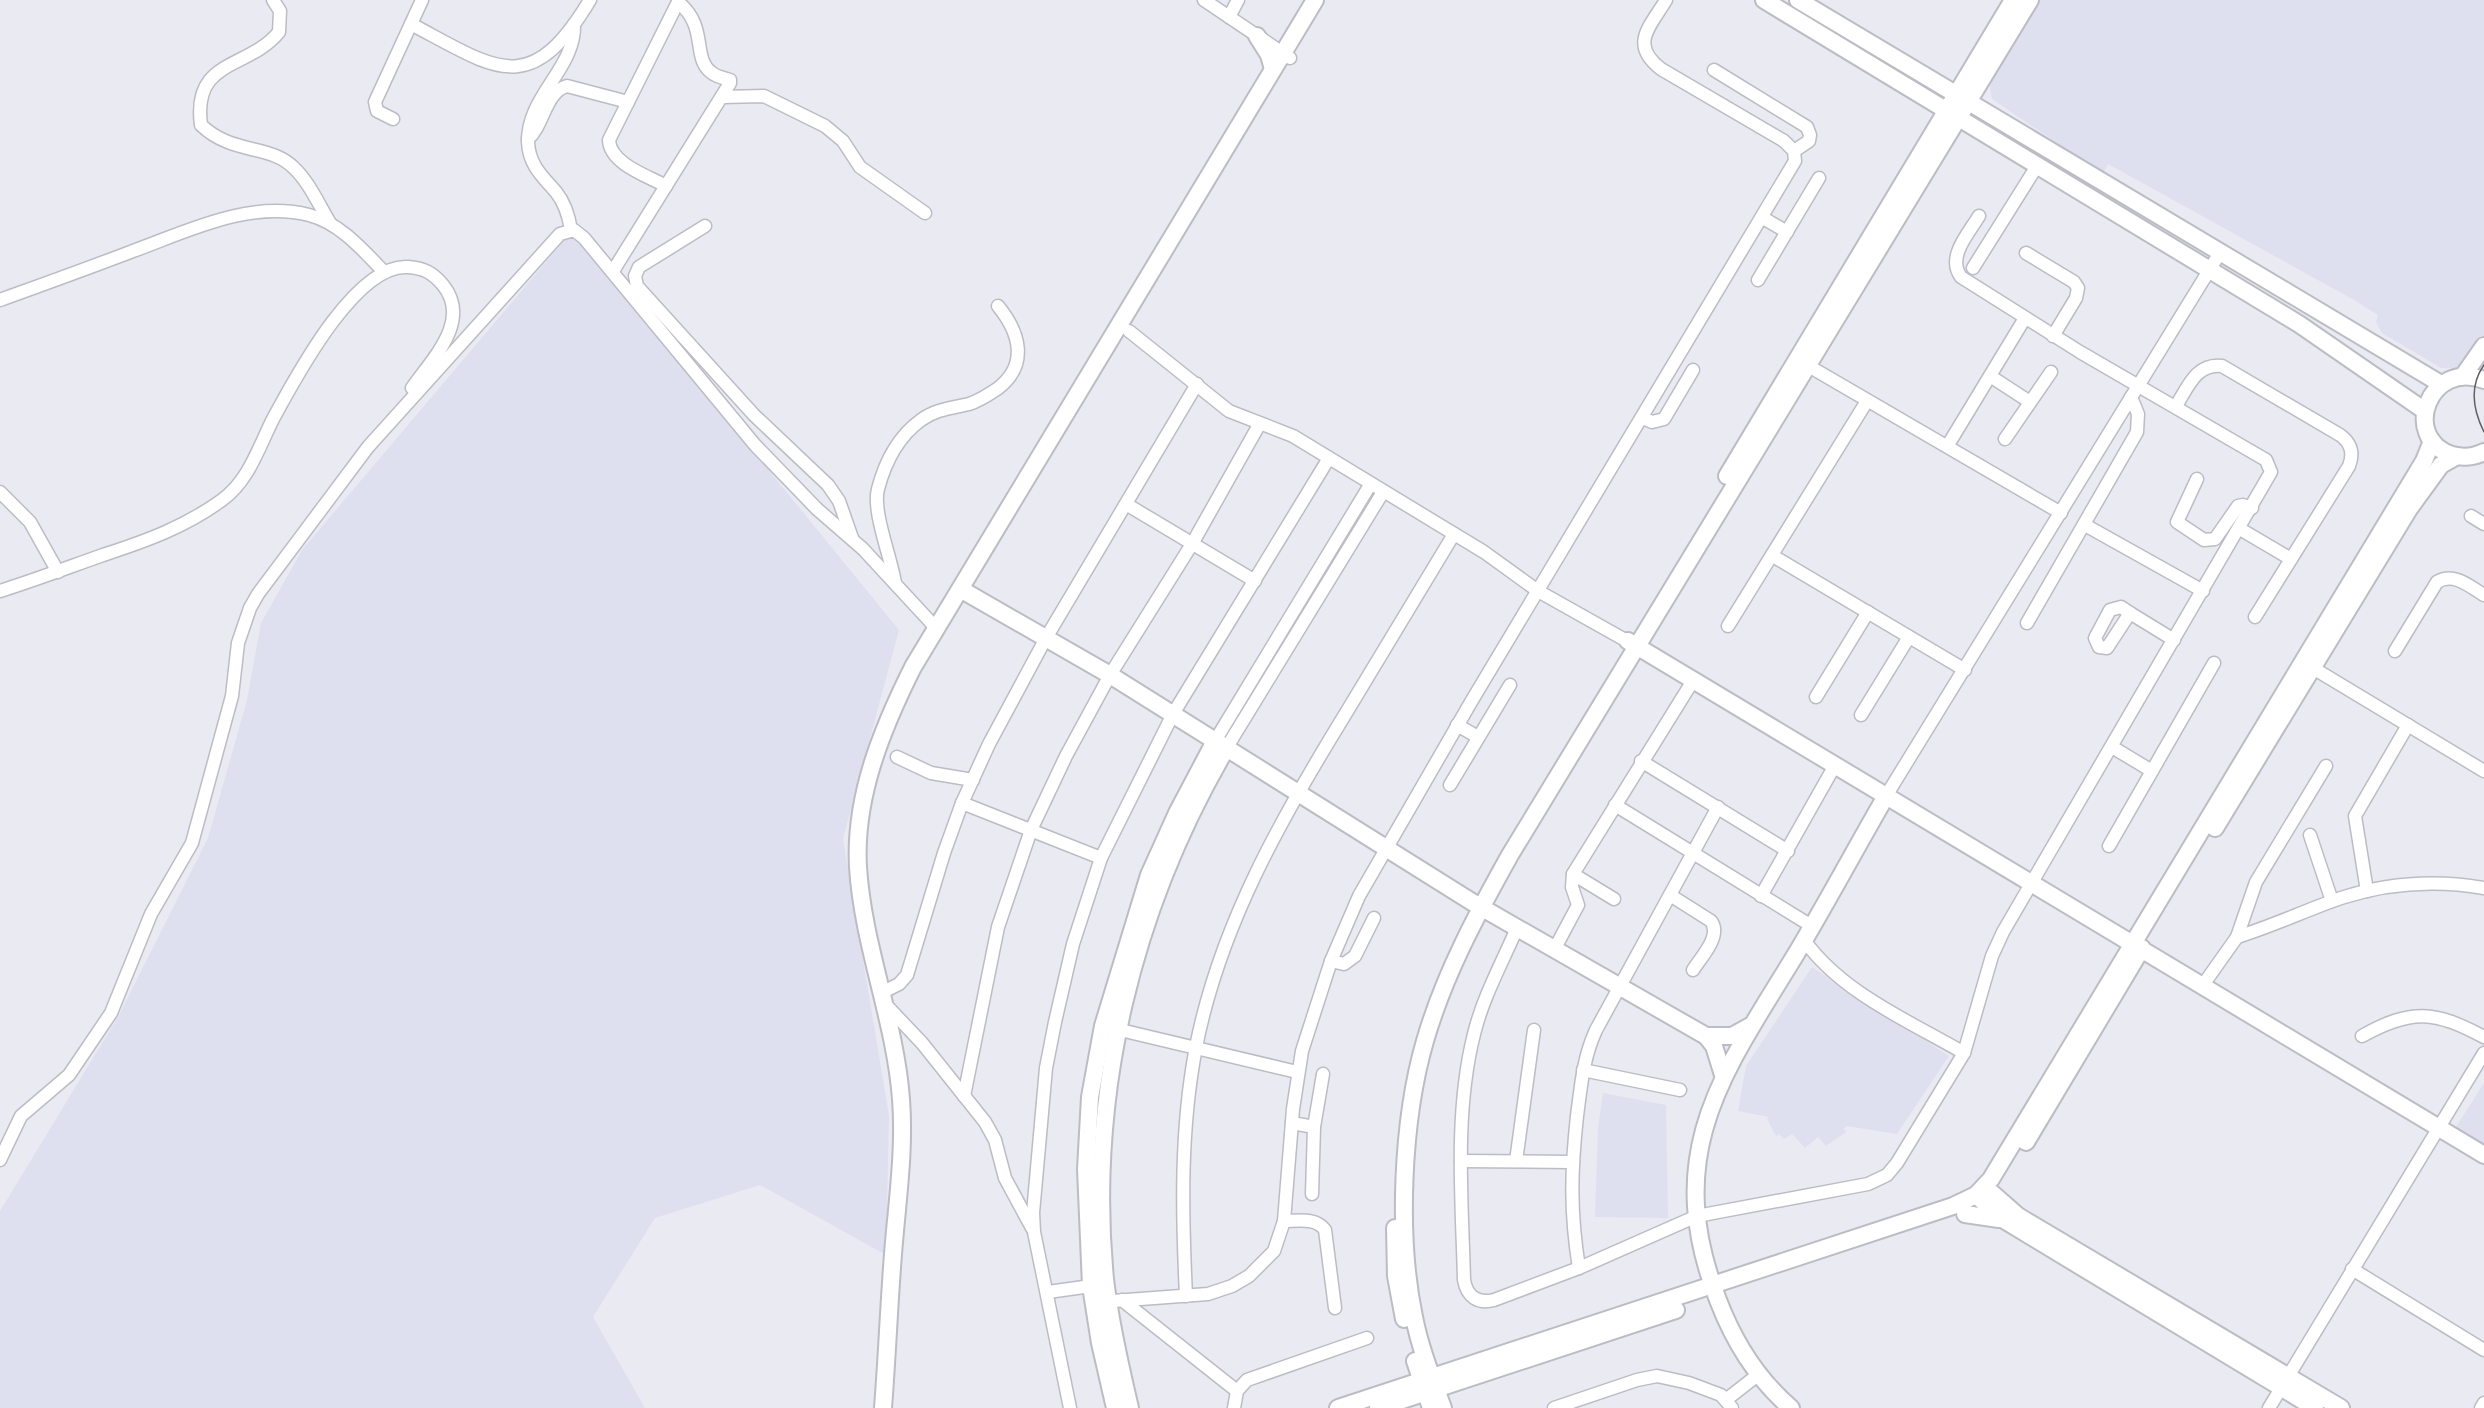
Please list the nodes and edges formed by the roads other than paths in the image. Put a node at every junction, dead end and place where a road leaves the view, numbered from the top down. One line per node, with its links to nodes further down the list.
1 (273, 0): 34 (street)
2 (422, 0): 15 (street)
3 (590, 0): 16 (street)
4 (1204, 0): 14 (street)
5 (1238, 0): 14 (street)
6 (1315, 0): 18 (main road)
7 (1326, 0): 18 (main road)
8 (1666, 0): 27 (street)
9 (1764, 0): 24 (main road)
10 (1798, 0): 22 (main road)
11 (2013, 0): 22 (main road)
12 (2030, 0): 22 (main road)
13 (679, 1): 21 (street); 23 (street)
14 (1229, 17): 17 (street)
15 (411, 24): 16 (street); 25 (street)
16 (574, 24): 26 (street)
17 (1257, 36): 18 (street); 19 (main road)
18 (1286, 56): 19 (main road); 50 (main road)
19 (1273, 69): 95 (main road)
20 (1714, 70): 27 (street)
21 (722, 97): 30 (street); 31 (street)
22 (1963, 97): 24 (main road); 38 (main road)
23 (628, 102): 26 (street); 30 (street)
24 (1952, 115): 28 (main road); 53 (main road)
25 (393, 119)
26 (528, 139): 36 (street)
27 (1794, 151): 33 (street)
28 (2037, 166): 40 (street); 42 (main road)
29 (1819, 178): 37 (street)
30 (666, 186): 41 (street)
31 (925, 213)
32 (1979, 216): 48 (street)
33 (1763, 218): 37 (street); 67 (street)
34 (330, 224): 43 (street); 45 (street)
35 (705, 226): 88 (street)
36 (571, 230): 41 (street); 68 (street)
37 (1787, 232): 44 (street)
38 (2221, 251): 42 (street); 46 (main road)
39 (2026, 253): 51 (street)
40 (1973, 268)
41 (613, 270): 88 (street)
42 (2209, 270): 49 (main road); 61 (street)
43 (384, 272): 68 (street); 92 (street)
44 (1758, 280)
45 (0, 300)
46 (2310, 304): 49 (main road); 60 (main road)
47 (998, 306): 94 (street)
48 (2025, 318): 51 (street); 56 (street)
49 (2299, 324): 66 (main road)
50 (1129, 331): 59 (street); 95 (main road)
51 (2053, 336): 61 (street)
52 (2484, 346): 57 (main road)
53 (1802, 363): 63 (street); 109 (main road)
54 (1693, 370): 67 (street)
55 (2050, 372): 64 (street)
56 (1990, 376): 64 (street); 72 (street)
57 (2463, 376): 58 (main road); 60 (main road)
58 (2484, 380)
59 (1197, 384): 69 (street); 80 (street)
60 (2441, 384): 66 (main road)
61 (2138, 385): 62 (street); 65 (street)
62 (2131, 398): 82 (street); 85 (street)
63 (1867, 401): 72 (street); 90 (street)
64 (2030, 402): 70 (street)
65 (2176, 406): 81 (street); 91 (street)
66 (2425, 411): 71 (main road)
67 (1643, 418): 97 (street)
68 (391, 419): 184 (street)
69 (1259, 425): 75 (street); 89 (street)
70 (2005, 439)
71 (2432, 441): 74 (main road); 112 (main road)
72 (1947, 446): 82 (street)
73 (2484, 452): 74 (main road)
74 (2457, 456): 112 (main road)
75 (1329, 458): 77 (street); 93 (street)
76 (2198, 479): 81 (street)
77 (1371, 485): 79 (street); 123 (street)
78 (0, 492): 92 (street)
79 (1383, 492): 87 (street); 123 (street)
80 (1126, 504): 89 (street); 107 (street)
81 (2252, 508): 86 (street)
82 (2061, 513): 113 (street)
83 (2471, 516): 84 (street)
84 (2484, 524)
85 (2085, 525): 98 (street); 103 (street)
86 (2240, 529): 91 (street); 98 (street)
87 (1454, 534): 97 (street); 133 (street)
88 (852, 540): 94 (street)
89 (1192, 544): 93 (street); 114 (street)
90 (1773, 556): 100 (street); 104 (street)
91 (2291, 559): 102 (street)
92 (58, 572): 96 (street)
93 (1255, 581): 118 (street)
94 (896, 584): 105 (street)
95 (962, 590): 105 (main road); 107 (main road)
96 (0, 591)
97 (1539, 591): 109 (street); 120 (street)
98 (2203, 591): 108 (street)
99 (2484, 595): 110 (street)
100 (1868, 612): 106 (street); 117 (street)
101 (2130, 613): 108 (street)
102 (2255, 617)
103 (2027, 623)
104 (1728, 626)
105 (936, 628): 164 (main road)
106 (1908, 637): 113 (street); 119 (street)
107 (1046, 638): 114 (main road); 131 (street)
108 (2174, 640): 124 (street)
109 (1631, 644): 115 (main road); 153 (main road)
110 (2395, 651)
111 (2214, 663): 130 (street)
112 (2308, 665): 121 (street); 158 (main road)
113 (1965, 670): 134 (street)
114 (1110, 675): 118 (main road); 138 (street)
115 (1694, 679): 126 (street); 128 (main road)
116 (1510, 684): 122 (street)
117 (1816, 697)
118 (1173, 714): 123 (main road); 144 (street)
119 (1861, 715)
120 (1457, 725): 122 (street); 141 (street)
121 (2408, 725): 129 (street); 148 (street)
122 (1478, 737): 132 (street)
123 (1221, 744): 133 (main road); 166 (main road)
124 (2112, 747): 130 (street); 146 (street)
125 (897, 757): 131 (street)
126 (1641, 761): 136 (street); 137 (street)
127 (2326, 766): 157 (street)
128 (1834, 767): 134 (main road); 142 (street)
129 (2484, 770)
130 (2152, 771): 140 (street)
131 (973, 780): 135 (street)
132 (1450, 785)
133 (1297, 793): 141 (main road); 171 (street)
134 (1886, 796): 146 (main road); 156 (main road)
135 (962, 803): 138 (street); 164 (street)
136 (1615, 805): 143 (street); 145 (street)
137 (1718, 807): 142 (street); 143 (street)
138 (1031, 830): 144 (street); 179 (street)
139 (2310, 835): 152 (street)
140 (2109, 846)
141 (1386, 849): 153 (main road); 160 (street)
142 (1788, 851): 150 (street)
143 (1692, 854): 149 (street); 150 (street)
144 (1101, 858): 194 (street)
145 (1573, 874): 151 (street); 159 (street)
146 (2031, 881): 158 (main road); 172 (street)
147 (2484, 888): 148 (street)
148 (2367, 891): 152 (street)
149 (1670, 895): 161 (street); 163 (street)
150 (1761, 896): 156 (street)
151 (1614, 899)
152 (2332, 901): 157 (street)
153 (1476, 905): 155 (main road); 207 (main road)
154 (1374, 918): 160 (street)
155 (1517, 928): 159 (main road); 185 (street)
156 (1807, 933): 165 (main road); 172 (street)
157 (2237, 937): 162 (street)
158 (2137, 946): 162 (main road); 188 (main road)
159 (1554, 950): 163 (main road)
160 (1330, 961): 175 (street)
161 (1692, 970)
162 (2203, 985): 182 (main road)
163 (1622, 986): 168 (main road); 174 (street)
164 (884, 998): 179 (street); 211 (main road)
165 (1752, 1026): 168 (main road); 177 (main road)
166 (1110, 1027): 171 (street); 197 (main road); 201 (main road)
167 (1534, 1030): 186 (street)
168 (1706, 1036): 177 (main road)
169 (2362, 1036): 170 (street)
170 (2484, 1037)
171 (1197, 1046): 175 (street); 200 (street)
172 (1964, 1053): 192 (street)
173 (2484, 1053): 182 (street)
174 (1582, 1070): 178 (street); 187 (street)
175 (1297, 1072): 180 (street)
176 (1323, 1074): 181 (street)
177 (1723, 1075): 192 (main road)
178 (1680, 1090)
179 (964, 1096): 194 (street)
180 (1292, 1123): 181 (street); 193 (street)
181 (1314, 1127): 189 (street)
182 (2437, 1127): 183 (main road); 196 (street)
183 (2484, 1155)
184 (0, 1160)
185 (1461, 1161): 186 (street); 195 (street)
186 (1516, 1161): 187 (street)
187 (1571, 1162): 195 (street)
188 (1988, 1193): 190 (main road); 191 (main road); 191 (main road); 198 (main road)
189 (1312, 1194)
190 (1965, 1214): 191 (main road); 198 (main road)
191 (2007, 1215): 206 (main road)
192 (1697, 1216): 195 (street); 198 (main road)
193 (1284, 1221): 200 (street); 202 (street)
194 (1034, 1232): 199 (street)
195 (1579, 1268)
196 (2352, 1269): 204 (street); 206 (street)
197 (1091, 1286): 199 (street); 201 (main road)
198 (1715, 1291): 205 (main road); 207 (main road)
199 (1048, 1292): 212 (street)
200 (1186, 1296): 201 (street)
201 (1108, 1302): 208 (street); 213 (main road); 214 (main road)
202 (1335, 1308)
203 (1367, 1338): 208 (street)
204 (2484, 1350)
205 (1759, 1374): 210 (street); 221 (main road)
206 (2284, 1381): 222 (street); 223 (main road); 224 (main road)
207 (1428, 1384): 216 (main road); 217 (main road); 218 (main road); 219 (main road)
208 (1237, 1391): 215 (street)
209 (2484, 1403): 225 (street)
210 (1730, 1404): 220 (street)
211 (883, 1408)
212 (1070, 1408)
213 (1115, 1408)
214 (1130, 1408)
215 (1234, 1408)
216 (1338, 1408)
217 (1378, 1408)
218 (1431, 1408)
219 (1443, 1408)
220 (1554, 1408)
221 (1791, 1408)
222 (2269, 1408)
223 (2315, 1408)
224 (2341, 1408)
225 (2481, 1408)

